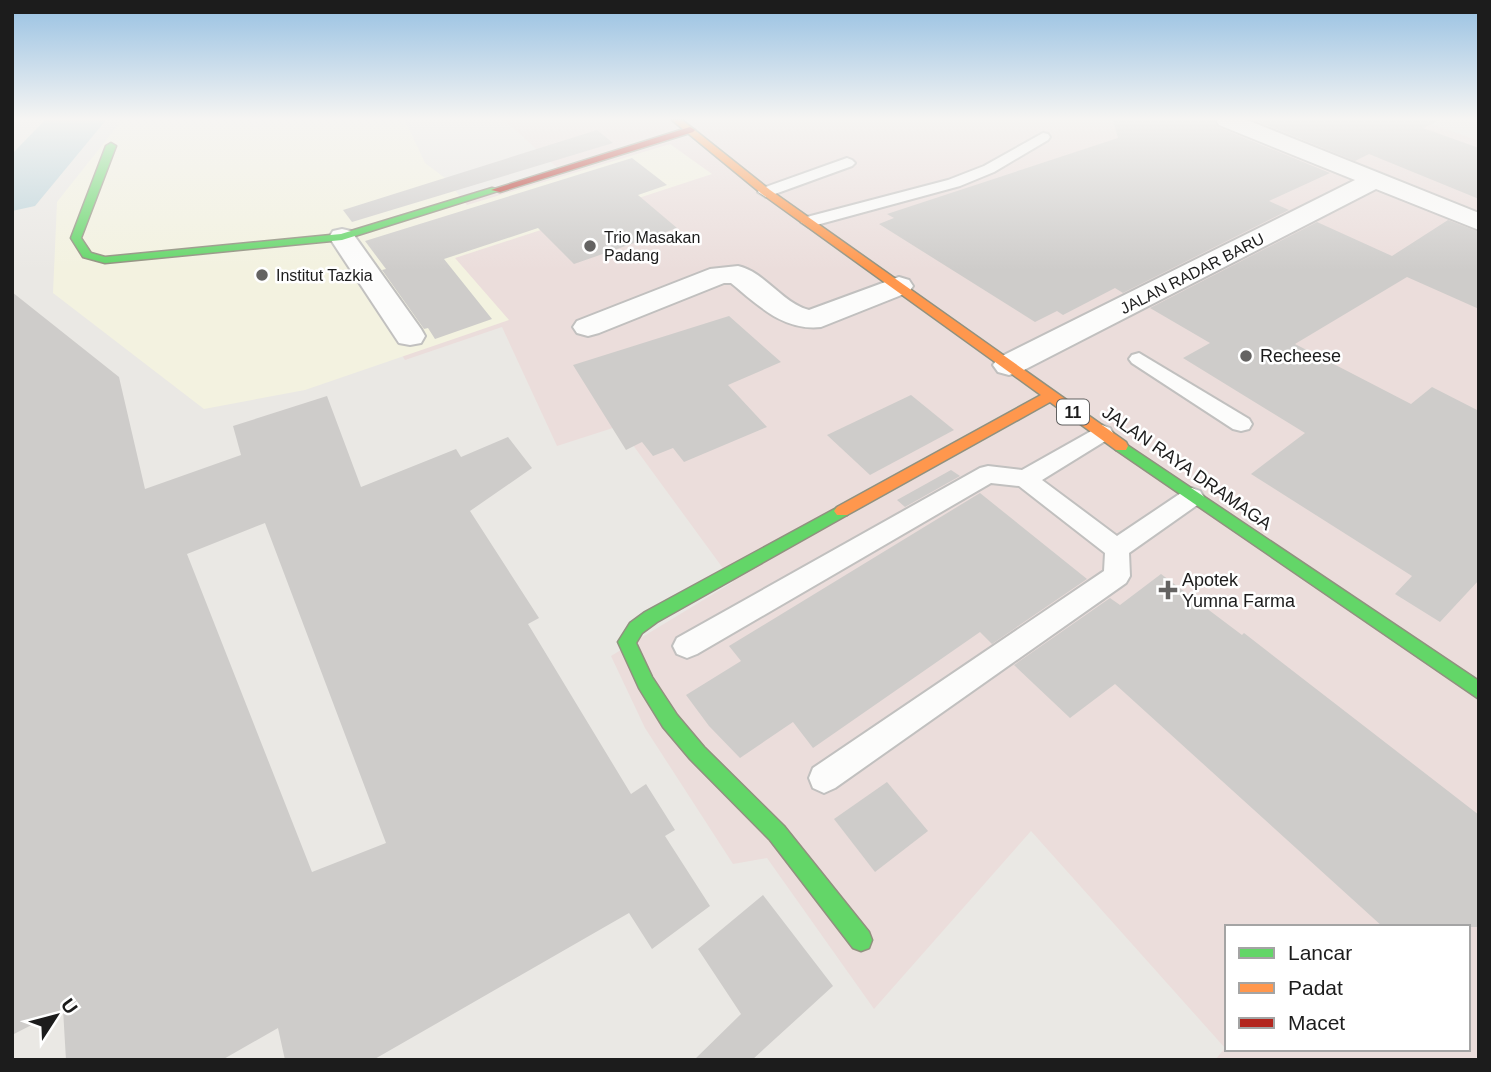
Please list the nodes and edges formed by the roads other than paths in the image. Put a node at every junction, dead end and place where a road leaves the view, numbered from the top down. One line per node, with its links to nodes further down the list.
1 (102, 170): 11 (main road)
2 (560, 170): 11 (main road)
3 (738, 170): 8 (main road, JALAN RAYA DRAMAGA / 11)
4 (827, 170): 8 (lane)
5 (986, 170): 9 (lane)
6 (1350, 170): 7 (street)
7 (1375, 180): 10 (street); 16 (street, JALAN RADAR BARU)
8 (765, 192): 9 (main road, JALAN RAYA DRAMAGA / 11)
9 (809, 222): 12 (main road, JALAN RAYA DRAMAGA / 11)
10 (1479, 222)
11 (342, 237): 14 (street)
12 (899, 285): 13 (street); 16 (main road, JALAN RAYA DRAMAGA / 11)
13 (588, 327)
14 (410, 336)
15 (1139, 359): 18 (lane)
16 (1009, 365): 17 (main road, JALAN RAYA DRAMAGA / 11)
17 (1050, 396): 19 (main road, JALAN RAYA DRAMAGA / 11); 26 (main road)
18 (1241, 424)
19 (1102, 433): 20 (lane); 21 (main road, JALAN RAYA DRAMAGA / 11)
20 (1025, 479): 22 (lane); 23 (lane)
21 (1192, 497): 22 (lane); 24 (main road, JALAN RAYA DRAMAGA / 11)
22 (1117, 549): 25 (lane)
23 (687, 646)
24 (1479, 691)
25 (824, 778)
26 (860, 940)

